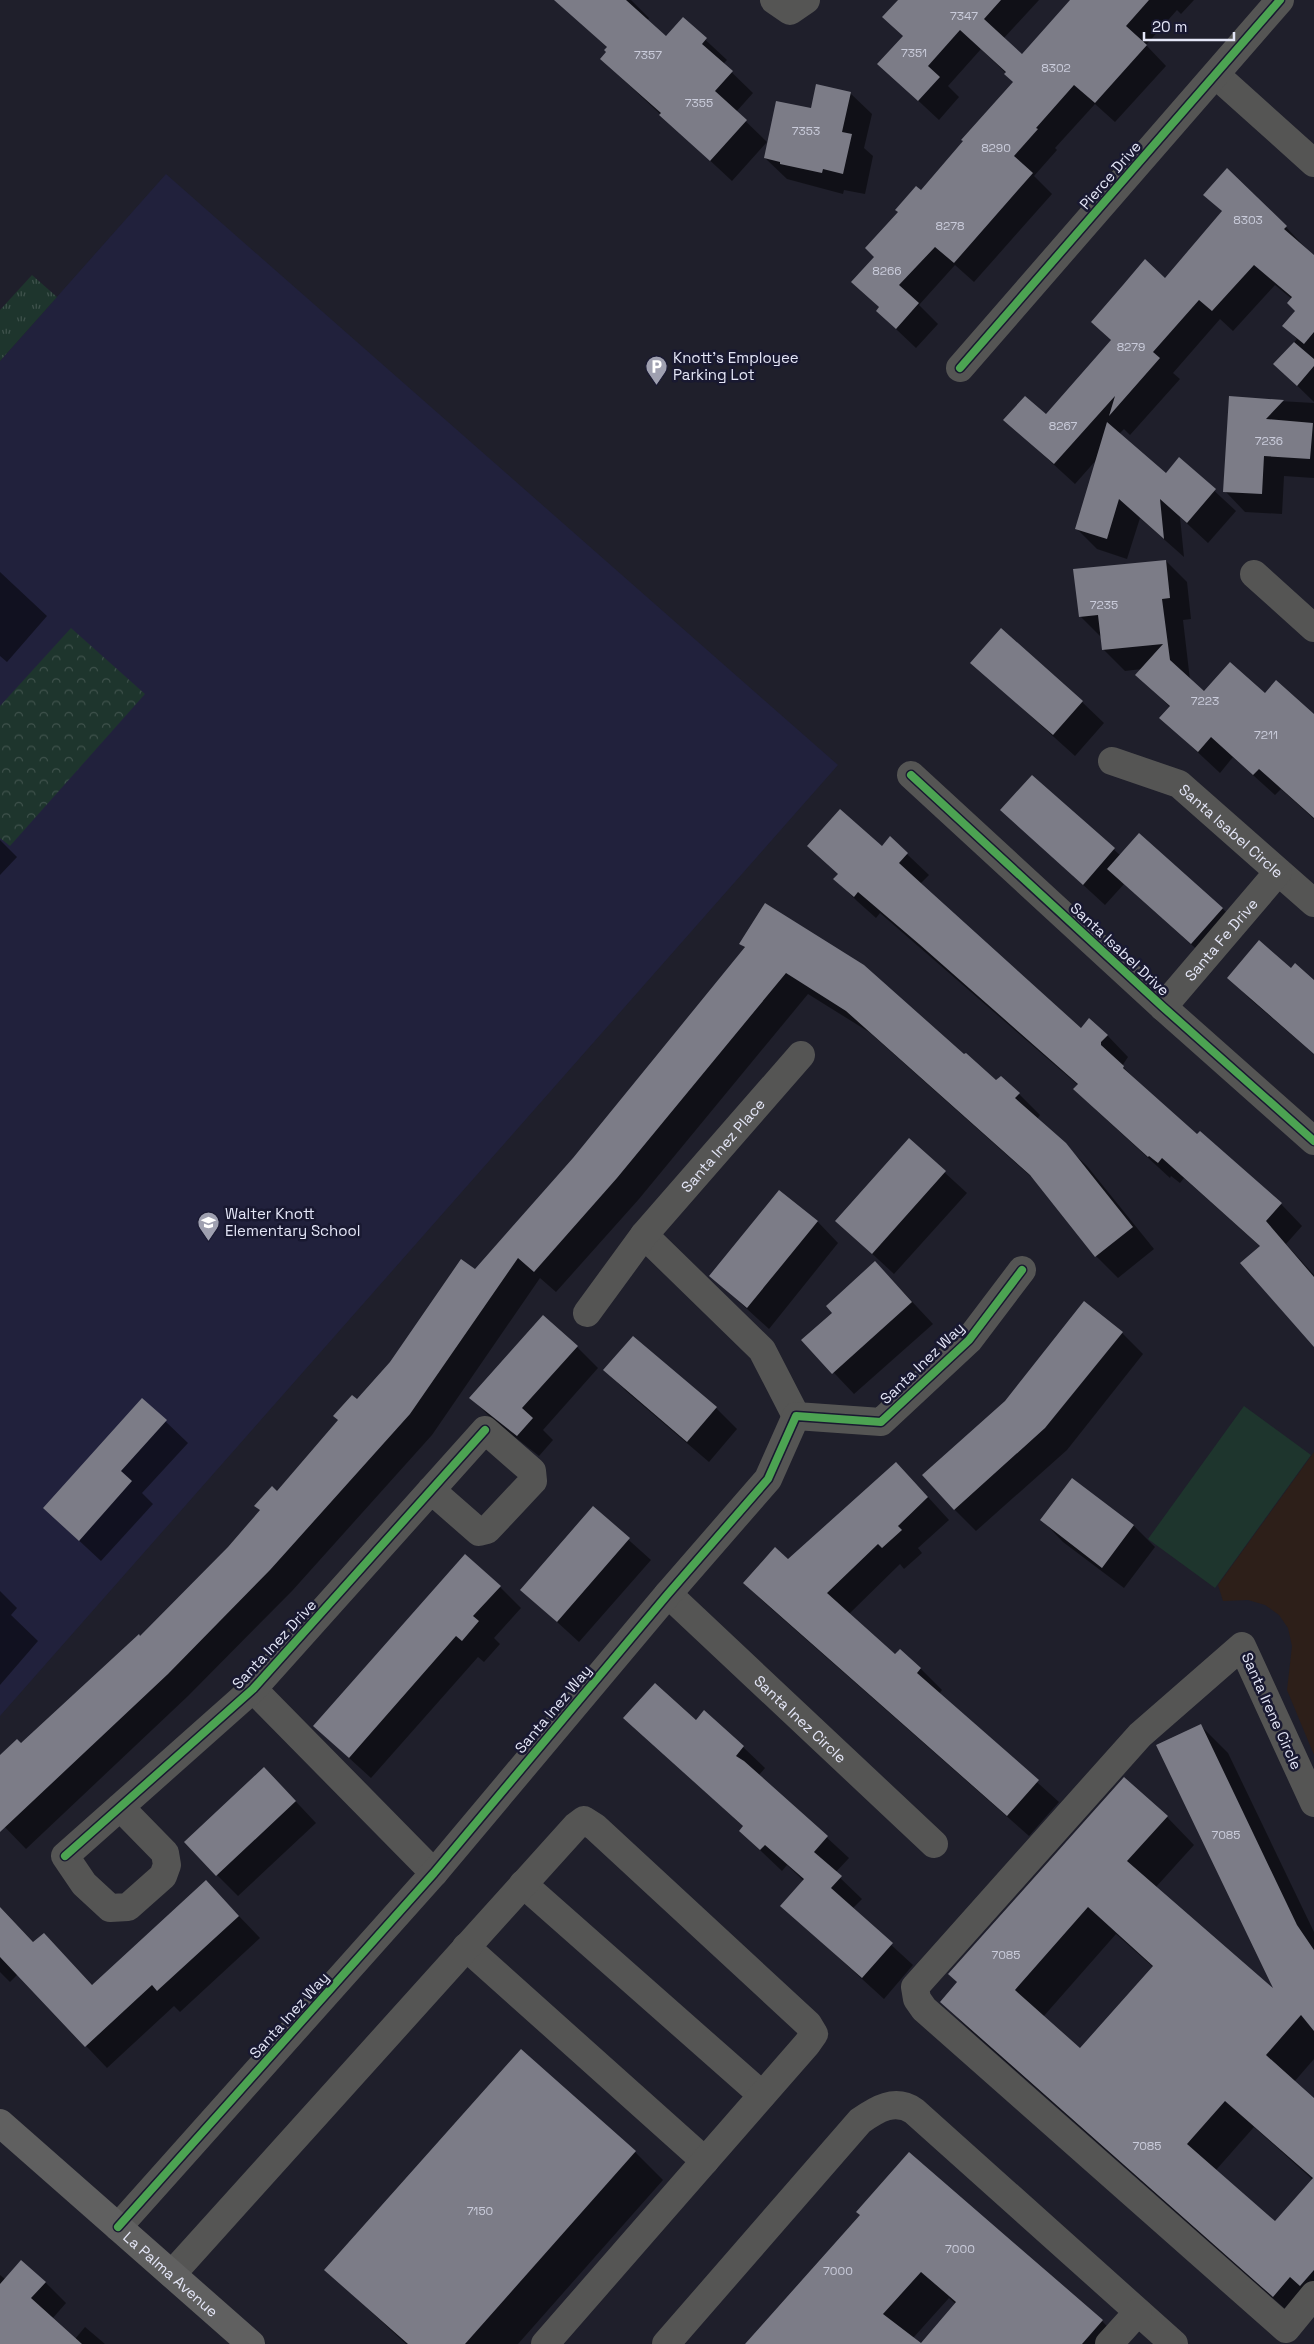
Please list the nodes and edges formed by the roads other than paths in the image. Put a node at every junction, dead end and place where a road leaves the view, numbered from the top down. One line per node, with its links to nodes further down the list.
1 (774, 0): 2 (street)
2 (806, 0)
3 (1280, 0): 4 (street, Pierce Drive)
4 (1216, 75): 5 (street); 6 (street, Pierce Drive)
5 (1314, 163)
6 (960, 368)
7 (1254, 574): 8 (street)
8 (1314, 628)
9 (1112, 761): 11 (street, Santa Isabel Circle)
10 (911, 775): 13 (street, Santa Isabel Drive)
11 (1278, 872): 12 (street, Santa Isabel Circle); 13 (street, Santa Fe Drive)
12 (1314, 903)
13 (1162, 1007): 15 (street, Santa Isabel Drive)
14 (801, 1055): 16 (street, Santa Inez Place)
15 (1314, 1141)
16 (644, 1235): 18 (street, Santa Inez Place); 19 (street)
17 (1022, 1270): 19 (street, Santa Inez Way)
18 (587, 1313)
19 (796, 1416): 21 (street, Santa Inez Way)
20 (431, 1490): 20 (street, Santa Inez Drive); 22 (street, Santa Inez Drive)
21 (668, 1594): 25 (street, Santa Inez Circle); 26 (street, Santa Inez Way)
22 (253, 1689): 24 (street, Santa Inez Drive); 26 (street, Santa Inez Drive)
23 (1314, 1804): 36 (street, Santa Irene Circle)
24 (120, 1807): 24 (street, Santa Inez Drive)
25 (934, 1844)
26 (434, 1873): 32 (street, Santa Inez Way)
27 (523, 1884): 28 (street); 29 (street); 29 (street)
28 (466, 1947): 31 (street); 33 (street)
29 (762, 2095): 31 (street)
30 (0, 2123): 32 (main road, La Palma Avenue)
31 (704, 2161): 38 (street)
32 (118, 2227): 33 (main road, La Palma Avenue)
33 (172, 2274): 37 (main road, La Palma Avenue)
34 (1314, 2295): 36 (street)
35 (1138, 2312): 39 (street); 40 (street); 41 (street)
36 (1294, 2337)
37 (251, 2344)
38 (545, 2344)
39 (666, 2344)
40 (1109, 2344)
41 (1174, 2344)

